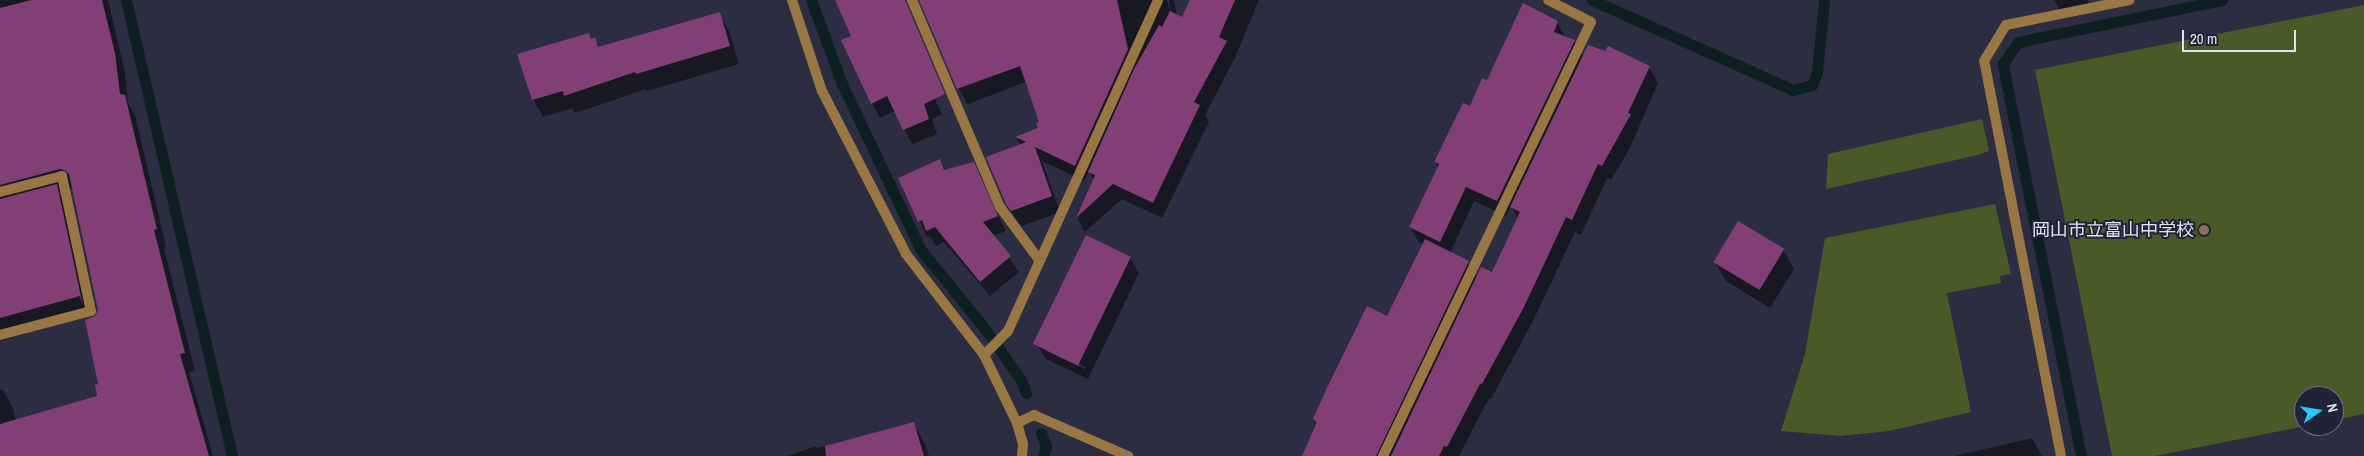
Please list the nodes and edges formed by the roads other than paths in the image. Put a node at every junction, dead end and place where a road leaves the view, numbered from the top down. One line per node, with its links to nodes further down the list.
1 (792, 0): 10 (street)
2 (912, 0): 8 (street)
3 (1158, 0): 8 (street)
4 (1548, 0): 14 (street)
5 (2130, 0): 6 (street)
6 (2111, 2): 15 (street)
7 (0, 192): 9 (street)
8 (1040, 261): 10 (street)
9 (0, 335)
10 (984, 355): 11 (street)
11 (1017, 423): 12 (street); 13 (street)
12 (1022, 456)
13 (1128, 456)
14 (1383, 456)
15 (2062, 456)

